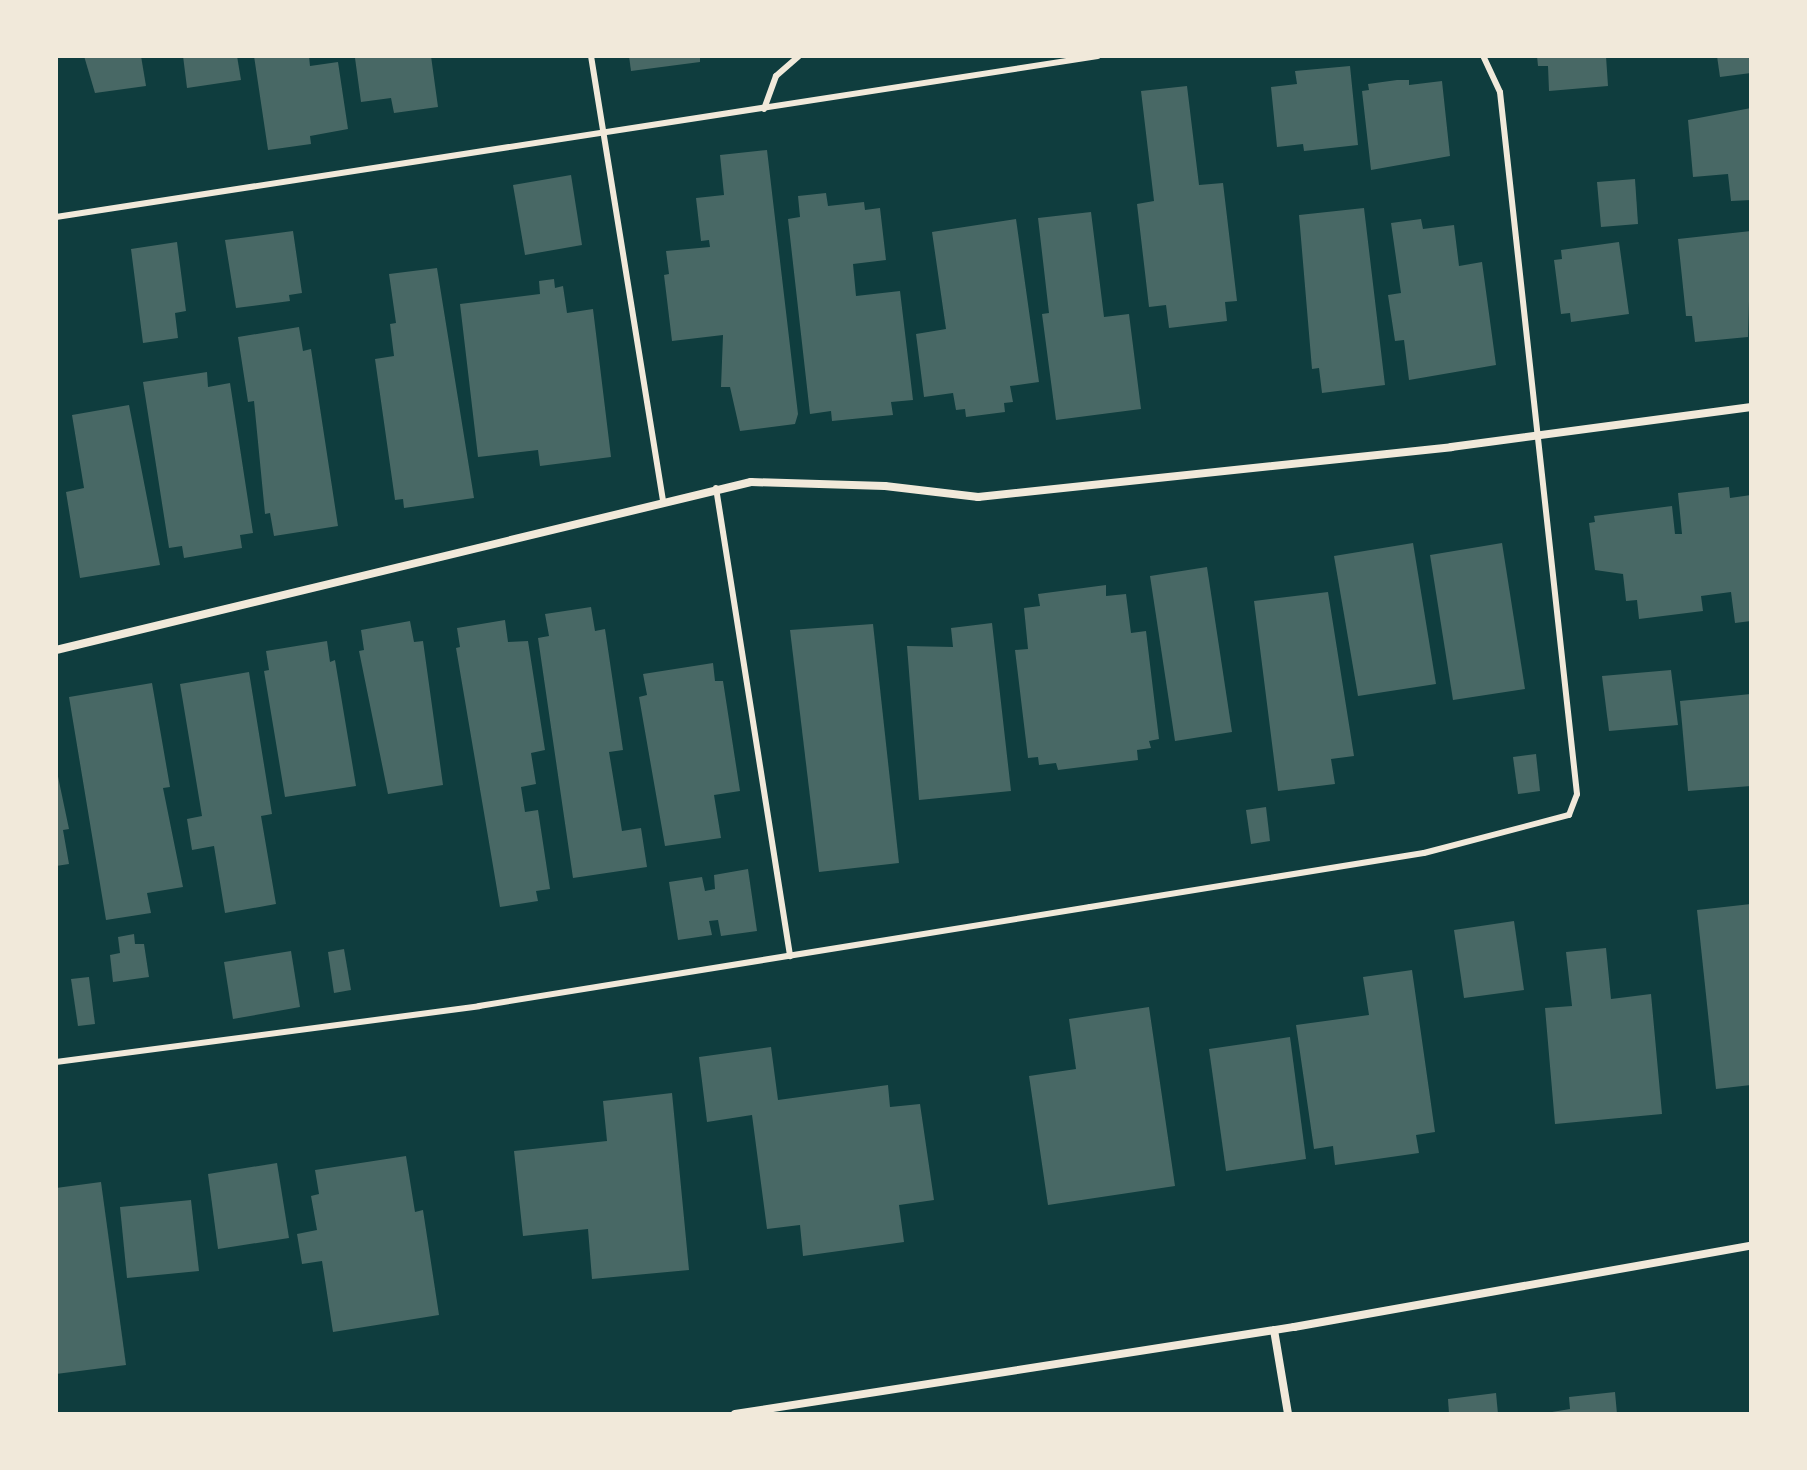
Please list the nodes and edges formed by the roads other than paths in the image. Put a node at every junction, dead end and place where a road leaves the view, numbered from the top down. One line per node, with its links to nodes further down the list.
1 (591, 56): 6 (lane)
2 (799, 56): 5 (lane)
3 (1098, 56): 5 (lane)
4 (1483, 56): 9 (lane)
5 (764, 109): 6 (lane)
6 (602, 132): 7 (lane); 11 (lane)
7 (56, 217)
8 (1751, 407): 9 (street)
9 (1535, 437): 10 (street); 13 (lane)
10 (716, 488): 11 (street); 13 (lane)
11 (663, 500): 12 (street)
12 (56, 650)
13 (790, 956): 14 (lane)
14 (56, 1062)
15 (1751, 1246): 16 (street)
16 (1274, 1330): 17 (street); 18 (street)
17 (735, 1414)
18 (1288, 1414)

